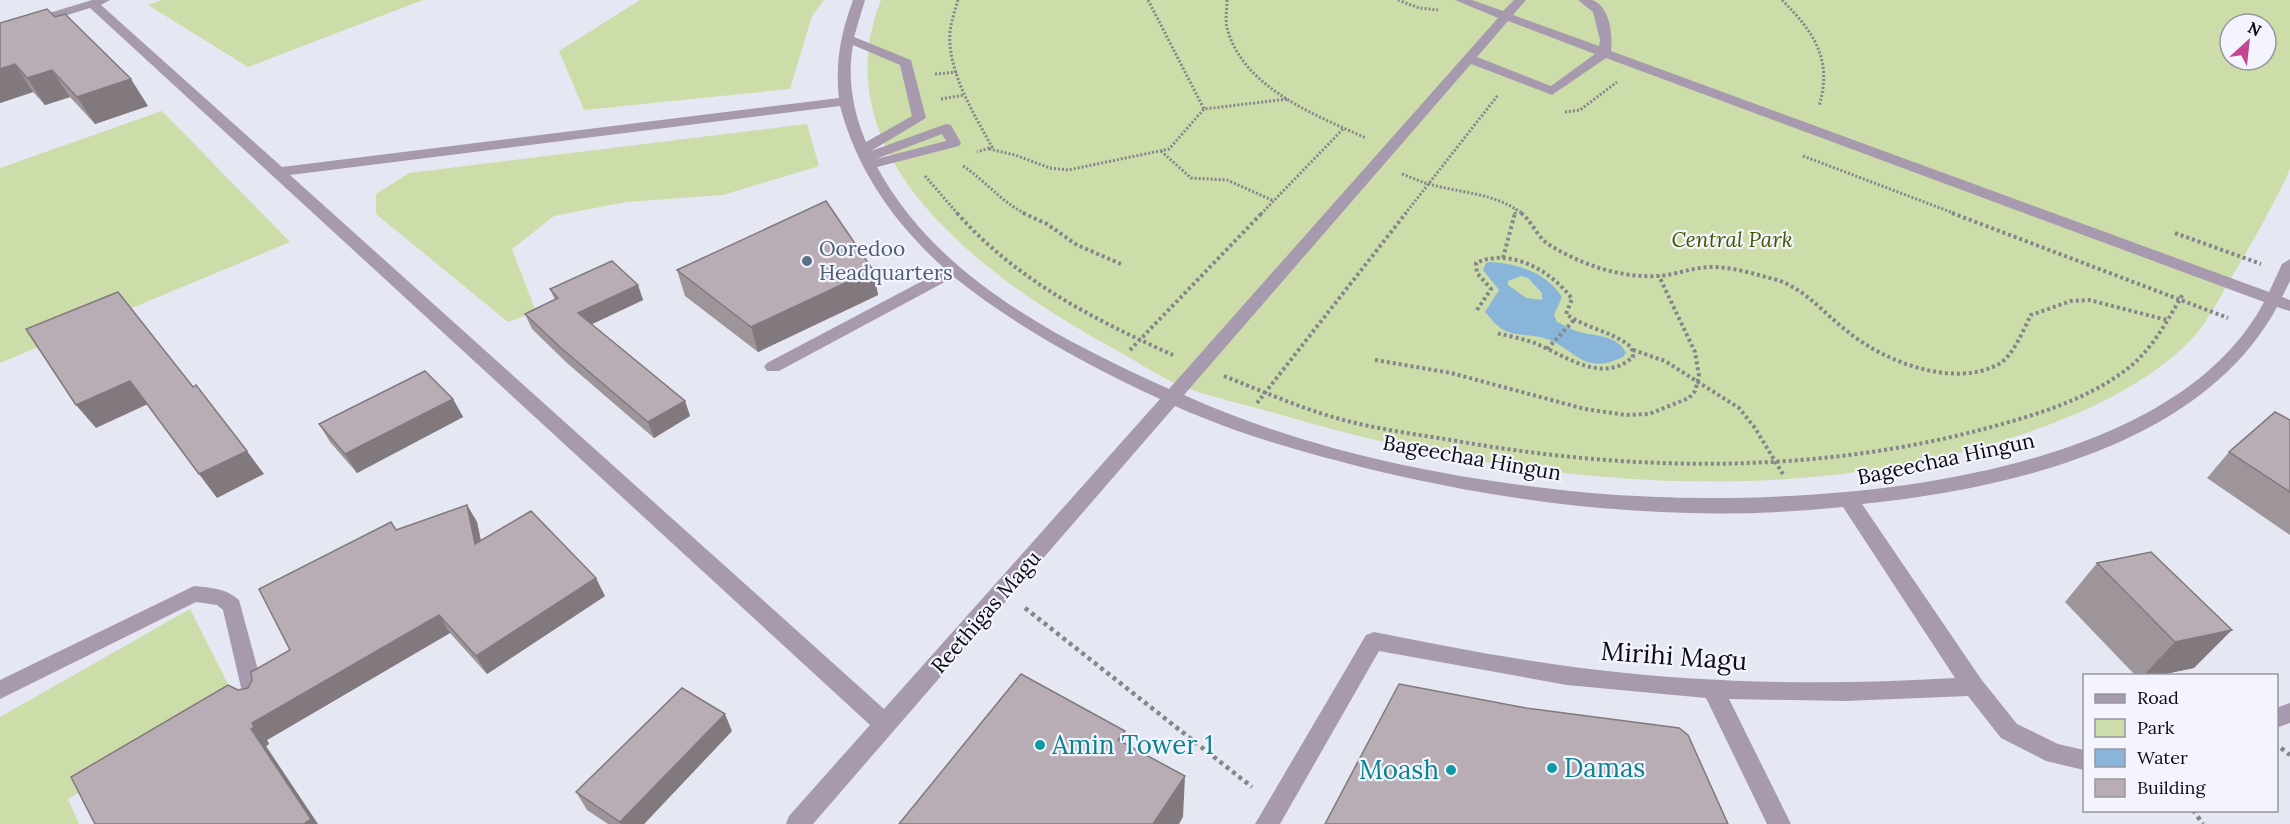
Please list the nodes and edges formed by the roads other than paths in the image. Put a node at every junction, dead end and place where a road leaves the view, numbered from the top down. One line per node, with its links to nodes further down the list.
1 (859, 0): 8 (street, Bageechaa Hingun)
2 (1461, 0): 6 (street)
3 (1520, 0): 6 (street, Reethigas Magu)
4 (1584, 0): 9 (street)
5 (99, 2): 7 (street); 16 (street)
6 (1505, 17): 9 (street); 10 (street, Reethigas Magu)
7 (0, 32)
8 (846, 38): 11 (street, Bageechaa Hingun); 15 (street)
9 (1604, 53): 10 (street); 19 (street)
10 (1469, 58): 21 (street, Reethigas Magu)
11 (846, 101): 15 (street, Bageechaa Hingun); 16 (street)
12 (927, 135): 13 (street); 13 (street); 14 (street)
13 (935, 148): 14 (street)
14 (900, 151): 15 (street)
15 (865, 158): 18 (street, Bageechaa Hingun)
16 (279, 172): 27 (street)
17 (2290, 264): 19 (street, Bageechaa Hingun)
18 (956, 270): 20 (street); 21 (street, Bageechaa Hingun)
19 (2282, 303): 22 (street, Bageechaa Hingun)
20 (773, 367)
21 (1173, 399): 22 (street, Bageechaa Hingun); 27 (street, Reethigas Magu)
22 (1850, 502): 23 (street)
23 (1973, 686): 24 (street, Mirihi Magu); 28 (street)
24 (1713, 689): 29 (street, Mirihi Magu); 31 (street)
25 (0, 690): 26 (street)
26 (254, 696)
27 (886, 725): 30 (street, Reethigas Magu)
28 (2083, 760)
29 (1272, 815)
30 (798, 824)
31 (1779, 824)

